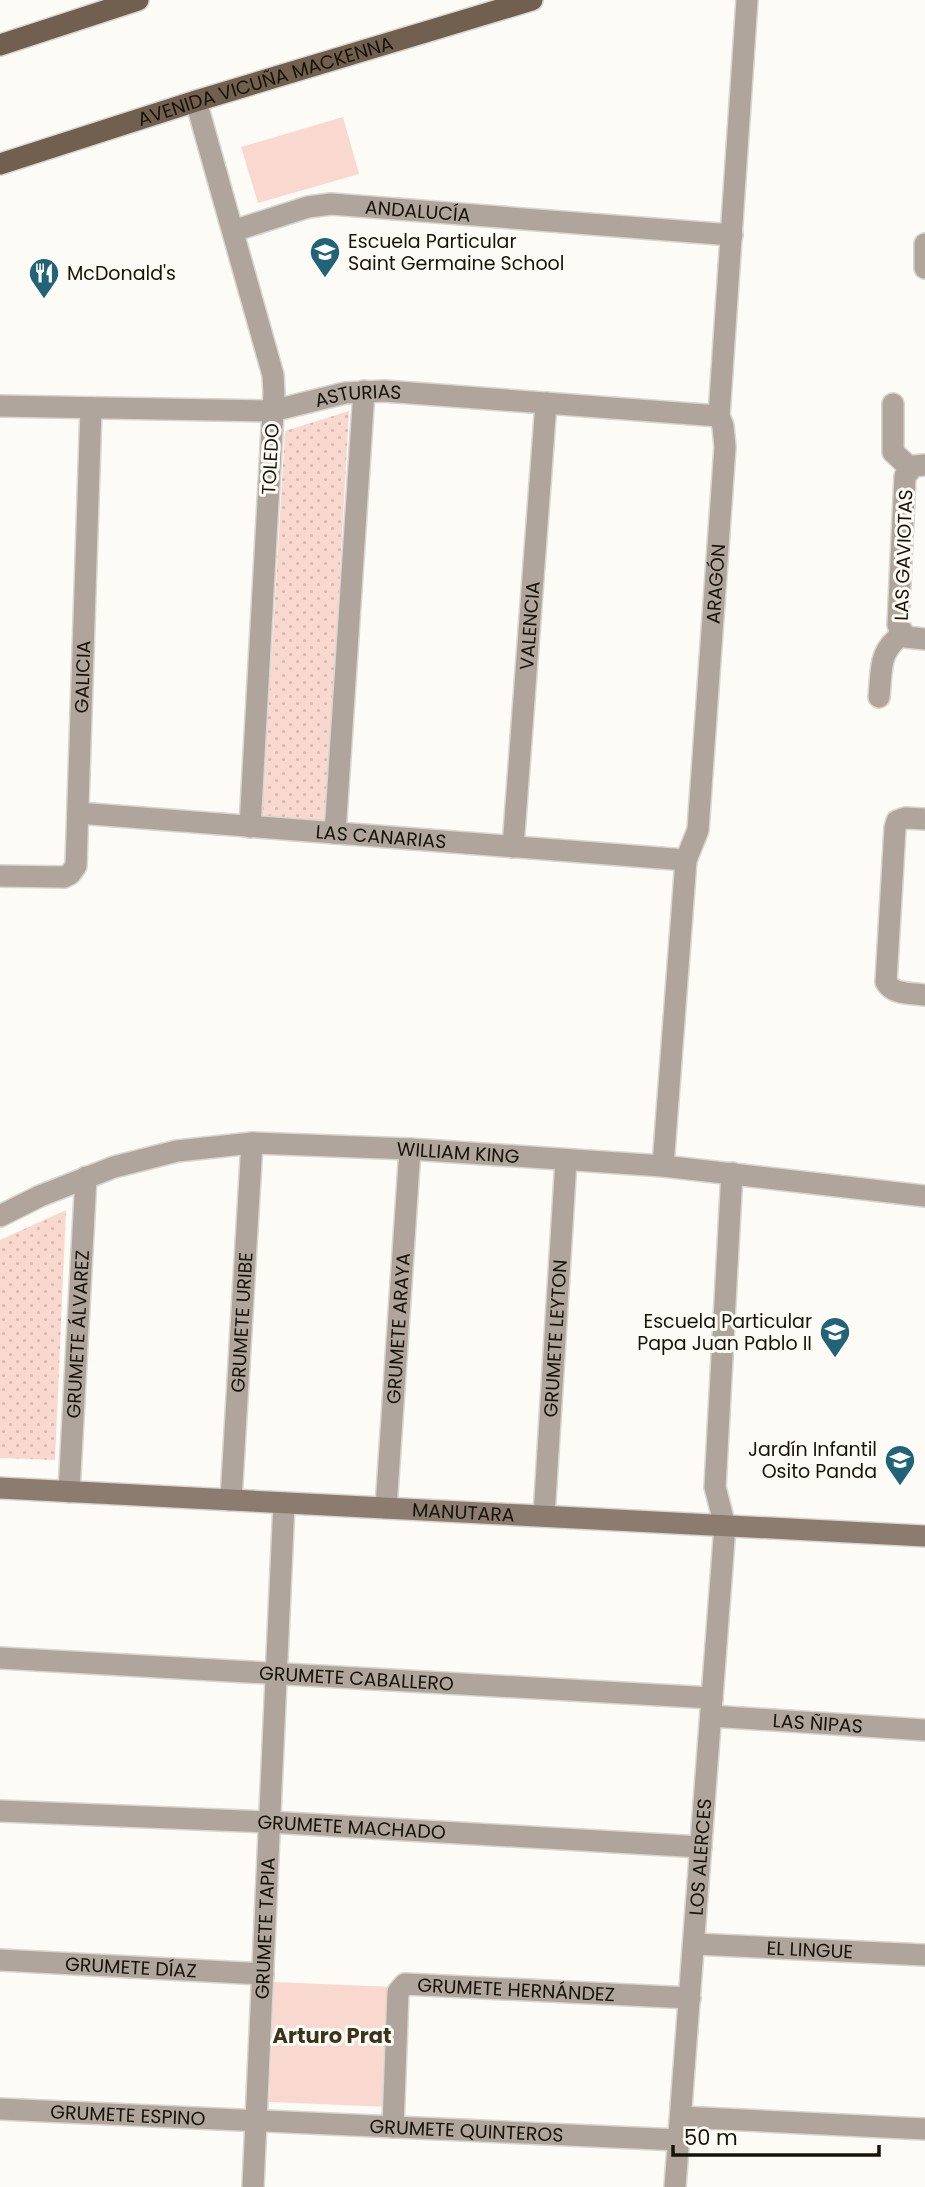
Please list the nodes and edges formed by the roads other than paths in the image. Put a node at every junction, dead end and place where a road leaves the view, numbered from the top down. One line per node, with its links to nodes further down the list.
1 (138, 0): 4 (main road)
2 (532, 0): 5 (main road, AVENIDA VICUÑA MACKENNA)
3 (747, 0): 8 (street, ARAGÓN)
4 (0, 44)
5 (196, 101): 6 (main road, AVENIDA VICUÑA MACKENNA); 7 (street, TOLEDO)
6 (0, 164)
7 (233, 231): 8 (street, ANDALUCÍA); 16 (street, TOLEDO)
8 (732, 235): 17 (street, ARAGÓN)
9 (925, 244): 10 (street)
10 (925, 268)
11 (364, 391): 12 (street, ASTURIAS); 16 (street, ASTURIAS); 25 (street)
12 (546, 403): 17 (street, ASTURIAS); 26 (street, VALENCIA)
13 (893, 404): 18 (street)
14 (0, 406): 15 (street, ASTURIAS)
15 (91, 408): 16 (street, ASTURIAS); 22 (street, GALICIA)
16 (272, 411): 24 (street, TOLEDO)
17 (719, 416): 27 (street, ARAGÓN)
18 (917, 467): 19 (street, LAS GAVIOTAS)
19 (903, 634): 20 (street, LAS GAVIOTAS); 21 (street)
20 (925, 639)
21 (880, 697)
22 (78, 813): 24 (street, LAS CANARIAS); 28 (street, GALICIA)
23 (925, 819): 29 (street)
24 (250, 827): 25 (street, LAS CANARIAS)
25 (335, 833): 26 (street, LAS CANARIAS)
26 (513, 847): 27 (street, LAS CANARIAS)
27 (686, 860): 33 (street, ARAGÓN)
28 (0, 876)
29 (925, 995)
30 (252, 1143): 31 (street, WILLIAM KING); 35 (street, WILLIAM KING); 40 (street, GRUMETE URIBE)
31 (410, 1149): 32 (street, WILLIAM KING); 42 (street, GRUMETE ARAYA)
32 (566, 1160): 33 (street, WILLIAM KING); 43 (street, GRUMETE LEYTON)
33 (663, 1166): 34 (street, WILLIAM KING)
34 (732, 1173): 36 (street, WILLIAM KING); 44 (street, LOS ALERCES)
35 (86, 1177): 37 (street, WILLIAM KING); 39 (street, GRUMETE ÁLVAREZ)
36 (925, 1196)
37 (0, 1216)
38 (0, 1488): 39 (main road, MANUTARA)
39 (69, 1492): 40 (main road, MANUTARA)
40 (231, 1500): 41 (main road, MANUTARA)
41 (284, 1503): 42 (main road, MANUTARA); 47 (street, GRUMETE TAPIA)
42 (386, 1508): 43 (main road, MANUTARA)
43 (544, 1516): 44 (main road, MANUTARA)
44 (725, 1526): 45 (main road, MANUTARA); 48 (street, LOS ALERCES)
45 (925, 1536)
46 (0, 1658): 47 (street, GRUMETE CABALLERO)
47 (276, 1674): 48 (street, GRUMETE CABALLERO); 51 (street, GRUMETE TAPIA)
48 (711, 1707): 49 (street, LAS ÑIPAS); 52 (street, LOS ALERCES)
49 (925, 1730)
50 (0, 1811): 51 (street, GRUMETE MACHADO)
51 (269, 1822): 52 (street, GRUMETE MACHADO); 56 (street, GRUMETE TAPIA)
52 (701, 1847): 53 (street, LOS ALERCES)
53 (694, 1944): 54 (street, EL LINGUE); 57 (street, LOS ALERCES)
54 (925, 1955)
55 (0, 1960): 56 (street, GRUMETE DÍAZ)
56 (263, 1974): 60 (street, GRUMETE TAPIA)
57 (690, 1998): 59 (street, LOS ALERCES); 61 (street, GRUMETE HERNÁNDEZ)
58 (0, 2109): 60 (street, GRUMETE ESPINO)
59 (681, 2117): 62 (street); 63 (street, LOS ALERCES)
60 (256, 2120): 61 (street, GRUMETE QUINTEROS); 64 (street, GRUMETE TAPIA)
61 (393, 2127): 63 (street, GRUMETE QUINTEROS)
62 (925, 2129)
63 (679, 2140): 65 (street, LOS ALERCES)
64 (253, 2187)
65 (676, 2187)

